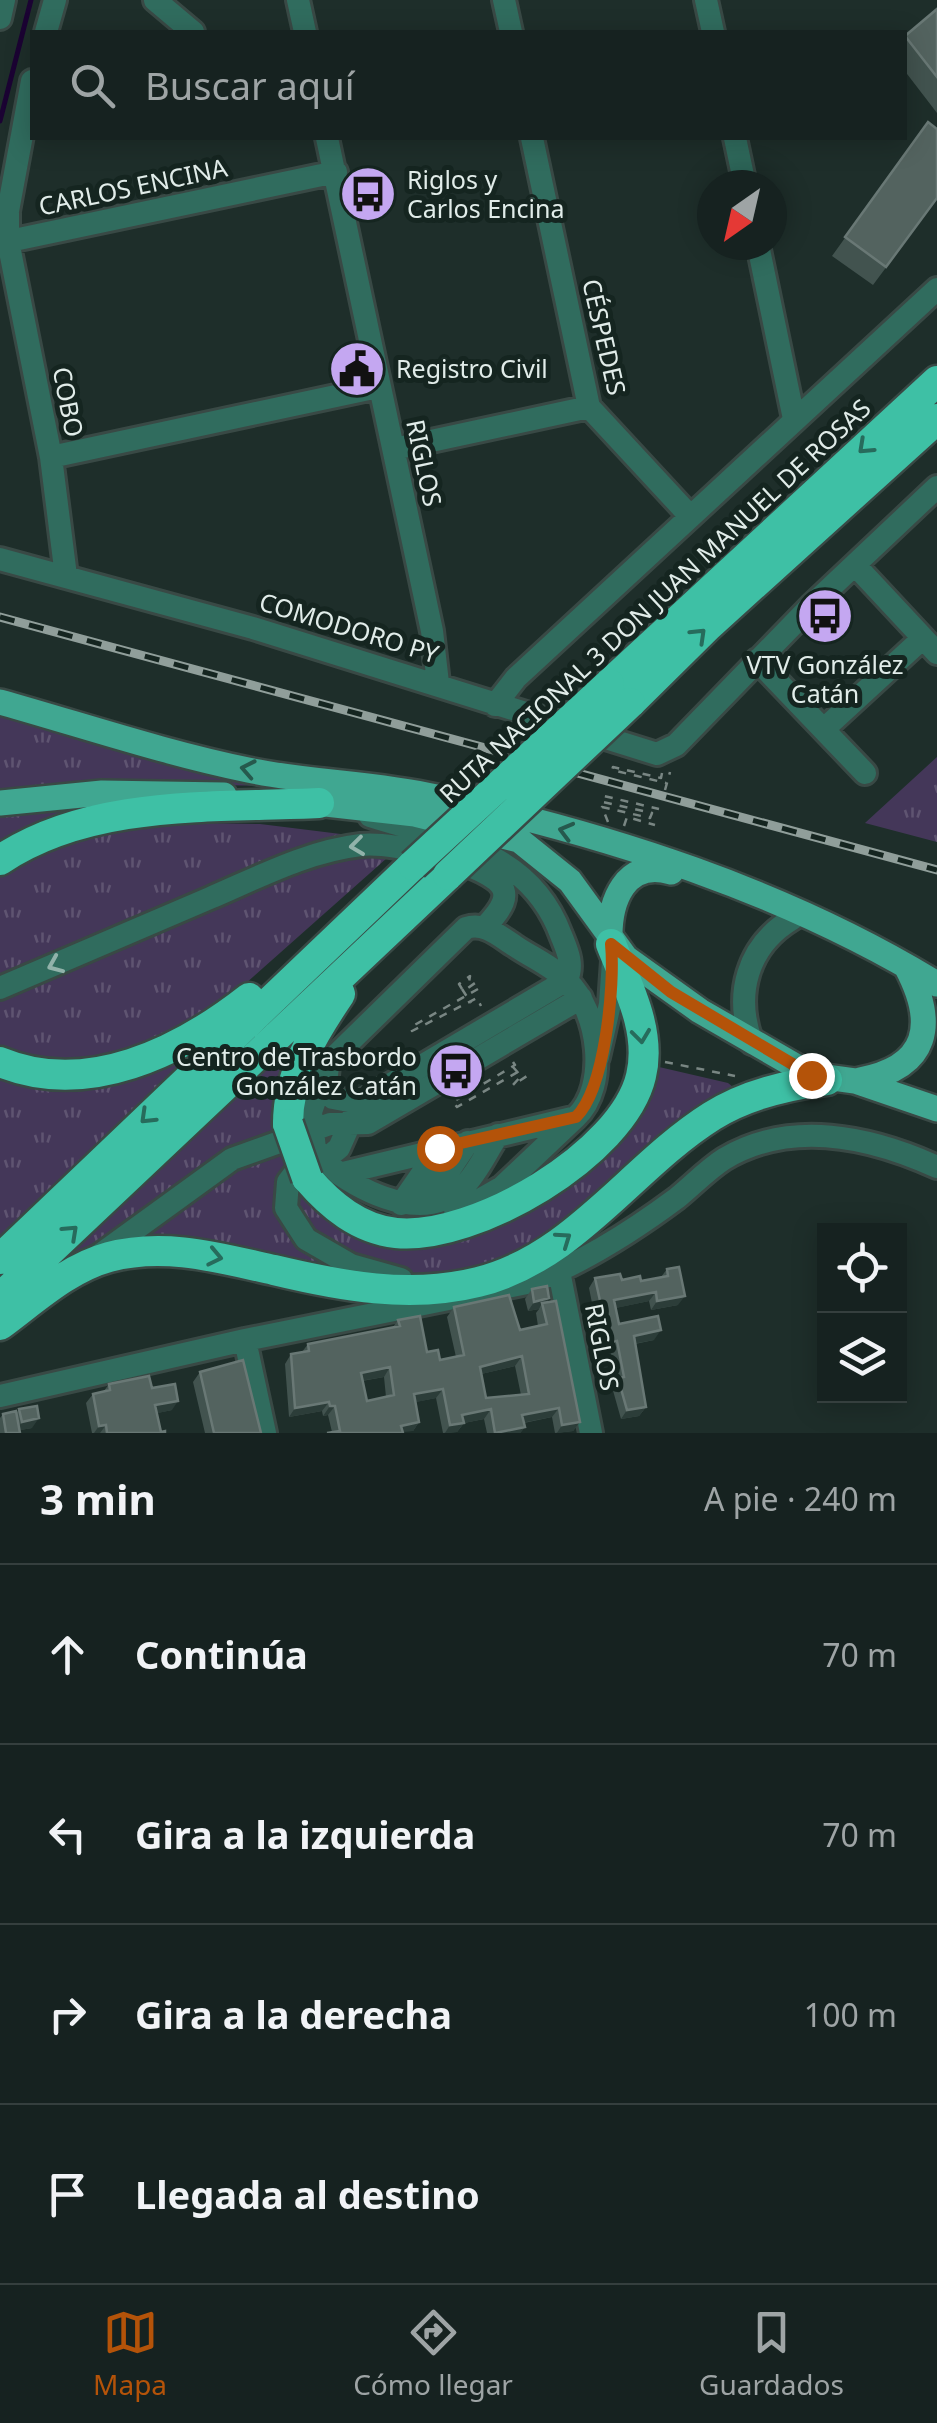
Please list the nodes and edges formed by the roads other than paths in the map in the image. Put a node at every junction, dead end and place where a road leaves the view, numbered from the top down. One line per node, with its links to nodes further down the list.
1 (4, 0): 7 (street)
2 (55, 0): 8 (street)
3 (155, 0): 9 (street)
4 (298, 0): 10 (street)
5 (504, 0): 11 (street)
6 (706, 0): 12 (street)
7 (0, 18)
8 (47, 30)
9 (191, 30)
10 (305, 30)
11 (511, 30)
12 (713, 30)
13 (30, 92): 19 (street, COBO)
14 (330, 140): 18 (street, RIGLOS)
15 (532, 140): 24 (street, CÉSPEDES)
16 (735, 140): 17 (street)
17 (742, 170)
18 (336, 172): 19 (street, CARLOS ENCINA); 23 (street, RIGLOS)
19 (4, 242): 28 (street, COBO)
20 (761, 260): 25 (street)
21 (937, 289): 25 (street)
22 (937, 381): 37 (highway, RUTA NACIONAL 3 DON JUAN MANUEL DE ROSAS, one-way to 37)
23 (378, 387): 27 (street, RIGLOS); 28 (street)
24 (589, 408): 27 (street); 30 (street, CÉSPEDES)
25 (794, 419): 30 (street)
26 (937, 419): 37 (highway, RUTA NACIONAL 3 DON JUAN MANUEL DE ROSAS, one-way to 26)
27 (394, 449): 36 (street, RIGLOS)
28 (50, 457): 33 (street, COBO)
29 (937, 487): 32 (street)
30 (690, 515): 39 (street)
31 (0, 559): 33 (street, COMODORO PY)
32 (855, 564): 34 (street); 35 (street)
33 (66, 576): 36 (street, COMODORO PY)
34 (930, 645): 40 (street)
35 (757, 660): 39 (street, COMODORO PY); 40 (street)
36 (438, 683): 39 (street, COMODORO PY)
37 (620, 694): 47 (highway, RUTA NACIONAL 3 DON JUAN MANUEL DE ROSAS, bridge); 48 (highway, RUTA NACIONAL 3 DON JUAN MANUEL DE ROSAS, bridge)
38 (0, 702): 49 (main road, one-way to 38)
39 (496, 705)
40 (824, 729): 41 (street)
41 (865, 773)
42 (0, 802): 43 (main road)
43 (326, 804): 44 (highway); 50 (main road); 54 (street)
44 (0, 860)
45 (792, 920): 49 (main road); 50 (main road); 55 (street)
46 (486, 927): 53 (street, one-way to 53); 54 (street); 58 (street)
47 (344, 928): 57 (highway); 72 (highway, one-way to 72)
48 (392, 928): 63 (highway); 76 (highway, one-way to 48)
49 (830, 930): 51 (main road)
50 (610, 942): 55 (main road); 56 (street); 71 (highway, one-way to 71)
51 (904, 964): 52 (main road); 59 (main road)
52 (937, 984)
53 (0, 988)
54 (574, 989): 56 (street); 61 (street)
55 (752, 1042): 59 (main road)
56 (598, 1060): 62 (street)
57 (0, 1062)
58 (328, 1063): 61 (street); 63 (street)
59 (841, 1080): 60 (main road); 75 (highway, one-way to 59)
60 (937, 1109)
61 (358, 1117): 63 (street); 67 (street); 69 (street)
62 (576, 1117): 64 (street); 71 (street)
63 (301, 1128): 69 (highway, bridge); 73 (street)
64 (498, 1134): 65 (street); 70 (street)
65 (468, 1142): 66 (street); 70 (street)
66 (439, 1148): 67 (street); 71 (street)
67 (379, 1163): 69 (street)
68 (937, 1167): 74 (street)
69 (323, 1171): 71 (highway); 75 (street)
70 (429, 1200): 71 (street)
71 (397, 1218)
72 (0, 1259)
73 (85, 1266): 75 (highway, one-way to 75); 77 (highway)
74 (560, 1272): 78 (street); 81 (street, RIGLOS)
75 (478, 1282)
76 (0, 1298)
77 (0, 1326)
78 (245, 1340): 79 (street); 80 (street)
79 (0, 1396)
80 (265, 1433)
81 (591, 1433)

